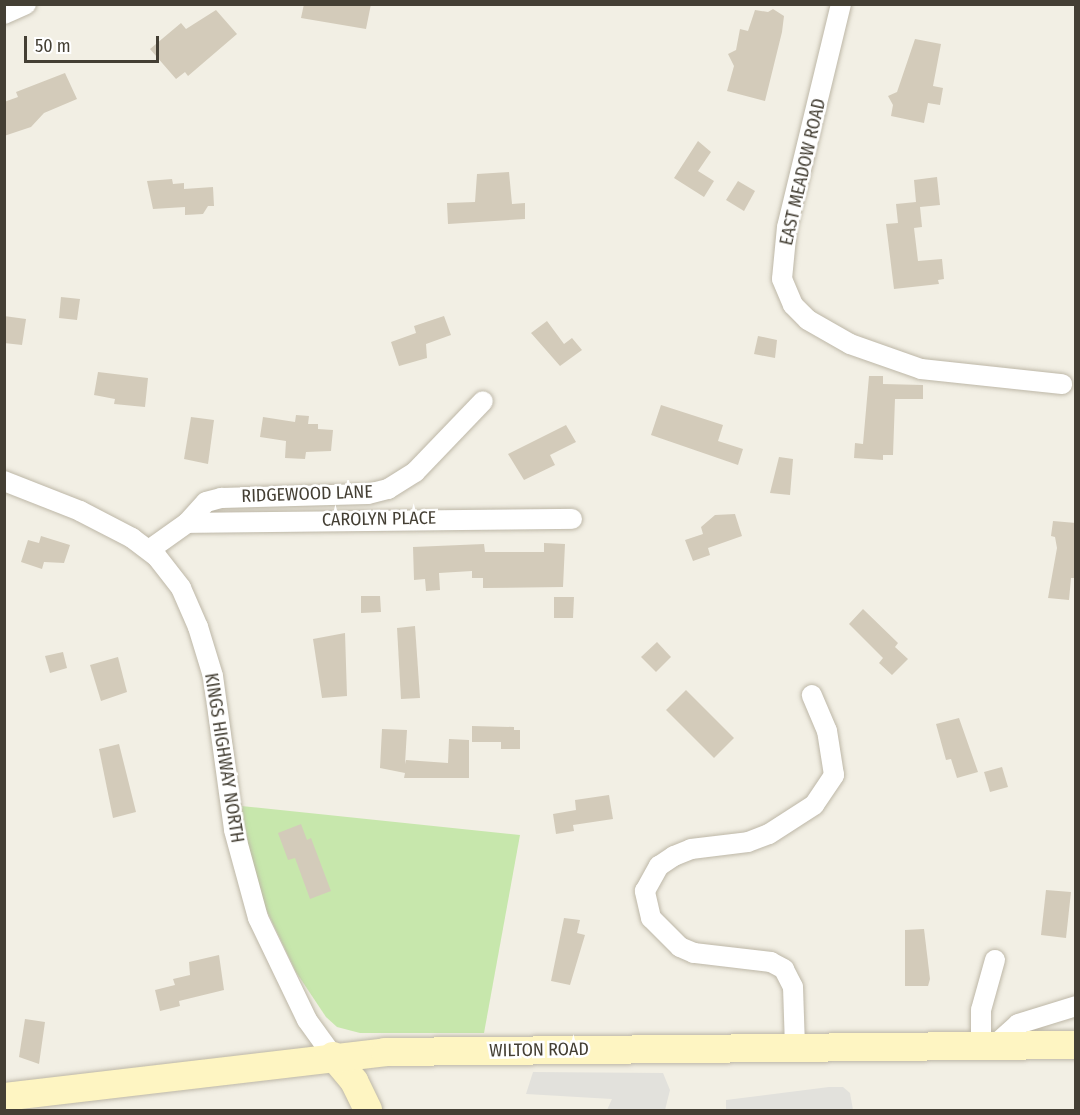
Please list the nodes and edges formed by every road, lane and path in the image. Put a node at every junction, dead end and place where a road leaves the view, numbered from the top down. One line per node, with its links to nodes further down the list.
1 (26, 4): 3 (street)
2 (842, 4): 4 (street, EAST MEADOW ROAD)
3 (4, 14)
4 (1062, 384)
5 (483, 400): 8 (street, RIDGEWOOD LANE)
6 (4, 481): 9 (street, KINGS HIGHWAY NORTH)
7 (572, 519): 8 (street, CAROLYN PLACE)
8 (187, 523): 9 (street, RIDGEWOOD LANE)
9 (149, 550): 16 (street, KINGS HIGHWAY NORTH)
10 (812, 695): 15 (street)
11 (995, 960): 13 (street)
12 (1076, 1006): 13 (street)
13 (988, 1045): 14 (main road, WILTON ROAD); 15 (main road, WILTON ROAD)
14 (1076, 1045)
15 (795, 1047): 16 (main road, WILTON ROAD)
16 (333, 1056): 17 (main road, WILTON ROAD); 18 (main road, KINGS HIGHWAY NORTH)
17 (4, 1098)
18 (368, 1110)

